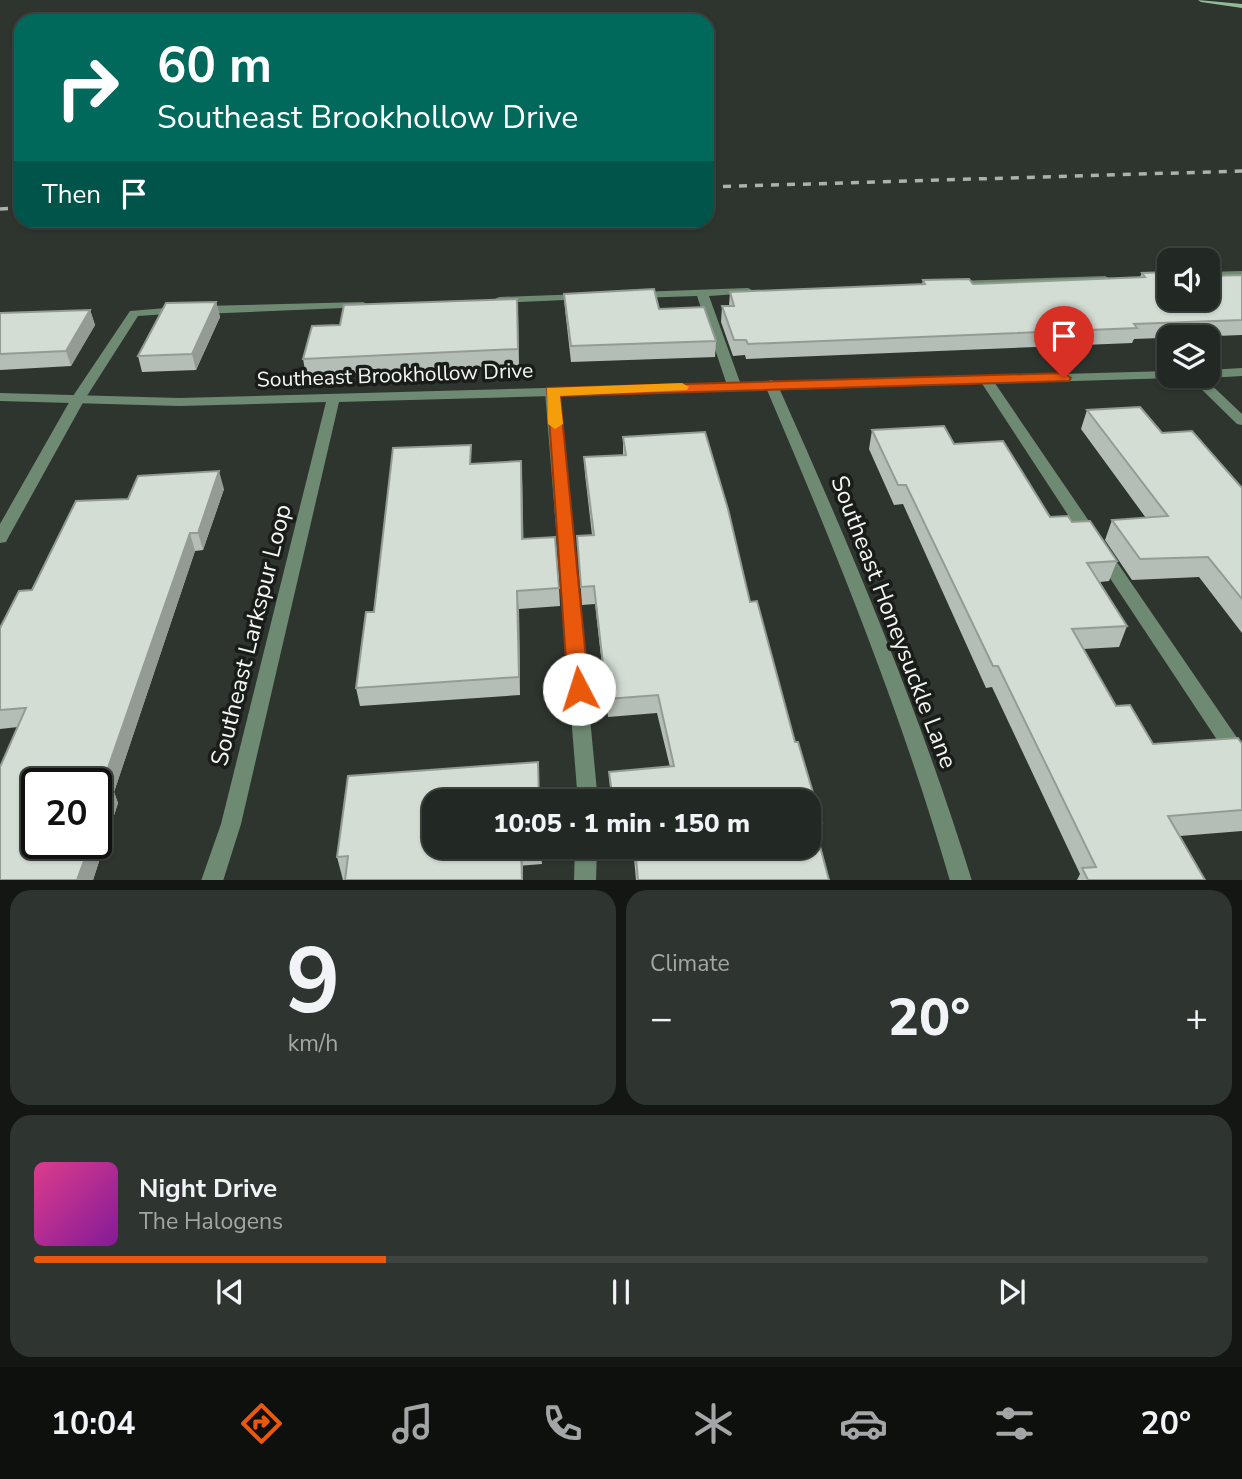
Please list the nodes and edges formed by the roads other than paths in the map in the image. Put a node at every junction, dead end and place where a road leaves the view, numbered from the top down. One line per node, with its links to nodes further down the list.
1 (1200, 0): 2 (main road)
2 (1242, 6)
3 (1242, 274): 4 (street)
4 (1220, 275)
5 (1114, 278): 6 (street)
6 (935, 285)
7 (757, 291): 8 (street)
8 (702, 293): 9 (street); 18 (street)
9 (619, 296)
10 (591, 297): 11 (street)
11 (480, 301)
12 (383, 304): 22 (street)
13 (1242, 372): 14 (street)
14 (1220, 373)
15 (1157, 375): 16 (street, Southeast Brookhollow Drive)
16 (985, 379): 17 (street, Southeast Brookhollow Drive); 26 (street)
17 (771, 384): 18 (street, Southeast Brookhollow Drive); 31 (street, Southeast Honeysuckle Lane)
18 (734, 385): 20 (street, Southeast Brookhollow Drive)
19 (1207, 388): 24 (street)
20 (552, 391): 23 (street, Southeast Brookhollow Drive); 27 (street)
21 (0, 397): 22 (street, Southeast Brookhollow Drive)
22 (78, 399): 23 (street, Southeast Brookhollow Drive); 25 (street)
23 (333, 399): 29 (street, Southeast Larkspur Loop)
24 (1242, 421)
25 (0, 538)
26 (1242, 761)
27 (587, 789)
28 (586, 859): 30 (street)
29 (212, 880)
30 (585, 880)
31 (961, 880)

